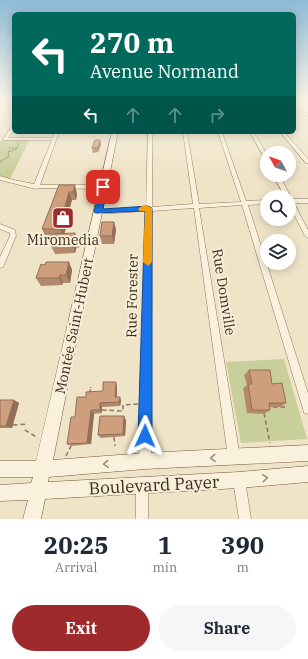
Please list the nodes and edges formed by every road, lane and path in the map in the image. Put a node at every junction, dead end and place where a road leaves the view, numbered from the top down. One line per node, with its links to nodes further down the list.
1 (12, 129): 9 (street)
2 (57, 134): 10 (street)
3 (115, 134): 18 (street, Montée Saint-Hubert)
4 (150, 134): 24 (street, Rue Forester)
5 (185, 134): 23 (street, Rue Domville)
6 (221, 134): 22 (street)
7 (253, 134): 11 (street)
8 (284, 134): 15 (street)
9 (21, 139): 10 (street); 13 (path)
10 (54, 139): 17 (street)
11 (260, 146)
12 (9, 148): 13 (path)
13 (18, 148): 14 (path)
14 (0, 162)
15 (308, 162)
16 (0, 178): 17 (street)
17 (36, 187): 18 (street)
18 (103, 187): 25 (street, Montée Saint-Hubert)
19 (296, 199): 20 (street)
20 (308, 200)
21 (260, 202): 22 (street)
22 (244, 203): 23 (street); 38 (street)
23 (196, 205): 24 (street); 48 (street, Rue Domville)
24 (148, 208): 25 (street); 32 (street, Rue Forester)
25 (98, 212): 44 (street, Montée Saint-Hubert)
26 (296, 213): 28 (street)
27 (0, 226): 29 (street)
28 (308, 236)
29 (0, 265)
30 (91, 387): 31 (path)
31 (89, 396)
32 (146, 403): 33 (path); 49 (street, Rue Forester)
33 (124, 405): 34 (path); 39 (path)
34 (120, 406)
35 (263, 407): 47 (path)
36 (269, 407): 37 (path)
37 (287, 407)
38 (308, 409)
39 (102, 410)
40 (26, 424): 41 (path)
41 (13, 425)
42 (25, 430): 44 (path)
43 (114, 437): 45 (path)
44 (48, 443): 51 (street, Montée Saint-Hubert)
45 (115, 446)
46 (308, 453): 47 (street, Boulevard Payer)
47 (272, 455): 48 (street, Boulevard Payer)
48 (234, 457): 49 (street, Boulevard Payer, one-way to 49)
49 (145, 461): 51 (street, Boulevard Payer, one-way to 51)
50 (0, 469): 51 (street, Boulevard Payer)
51 (42, 469): 55 (street, Montée Saint-Hubert)
52 (308, 474): 53 (street, Boulevard Payer, one-way to 52)
53 (239, 480): 54 (street, Boulevard Payer); 59 (street)
54 (142, 485): 55 (street, Boulevard Payer); 58 (street)
55 (37, 492): 56 (street, Boulevard Payer); 57 (street, Montée Saint-Hubert)
56 (0, 493)
57 (32, 519)
58 (142, 519)
59 (244, 519)

